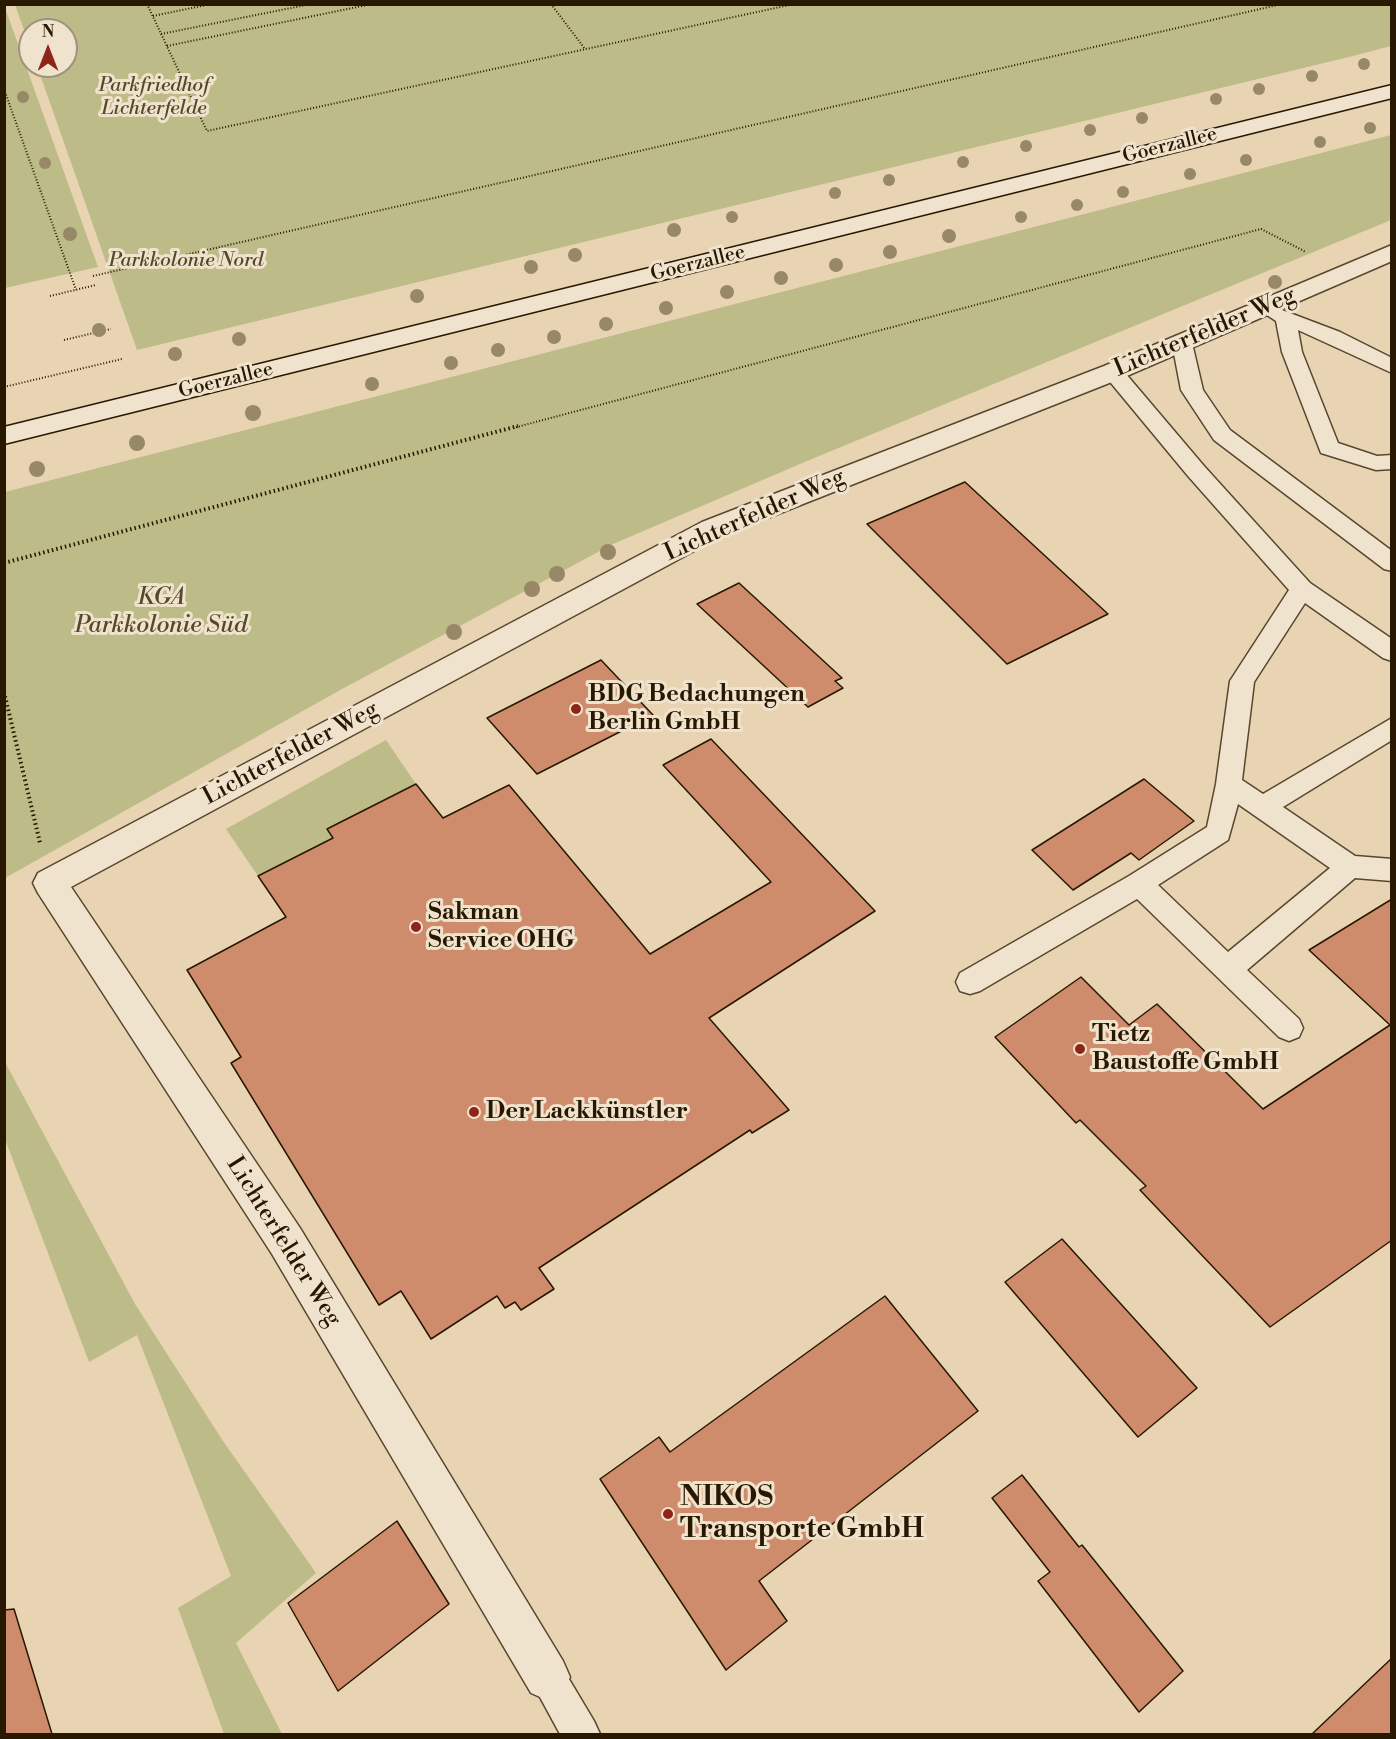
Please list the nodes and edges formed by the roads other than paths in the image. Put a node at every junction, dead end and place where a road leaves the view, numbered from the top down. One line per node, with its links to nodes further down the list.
1 (1392, 91): 7 (street, Goerzallee)
2 (1392, 252): 3 (street, Lichterfelder Weg)
3 (1275, 314): 4 (street, Lichterfelder Weg); 5 (lane); 8 (lane)
4 (1182, 343): 6 (street, Lichterfelder Weg); 9 (lane)
5 (1392, 367)
6 (1113, 372): 10 (lane); 21 (street, Lichterfelder Weg)
7 (4, 436)
8 (1392, 462)
9 (1392, 563)
10 (1302, 589): 11 (lane); 13 (lane)
11 (1392, 652)
12 (1392, 727): 14 (lane)
13 (1229, 784): 14 (lane); 17 (lane)
14 (1262, 807): 15 (lane)
15 (1350, 867): 16 (lane); 18 (lane)
16 (1392, 870)
17 (1139, 884): 18 (lane); 19 (lane)
18 (1227, 969): 20 (lane)
19 (970, 982)
20 (1289, 1029)
21 (547, 1677): 22 (lane)
22 (580, 1734)

